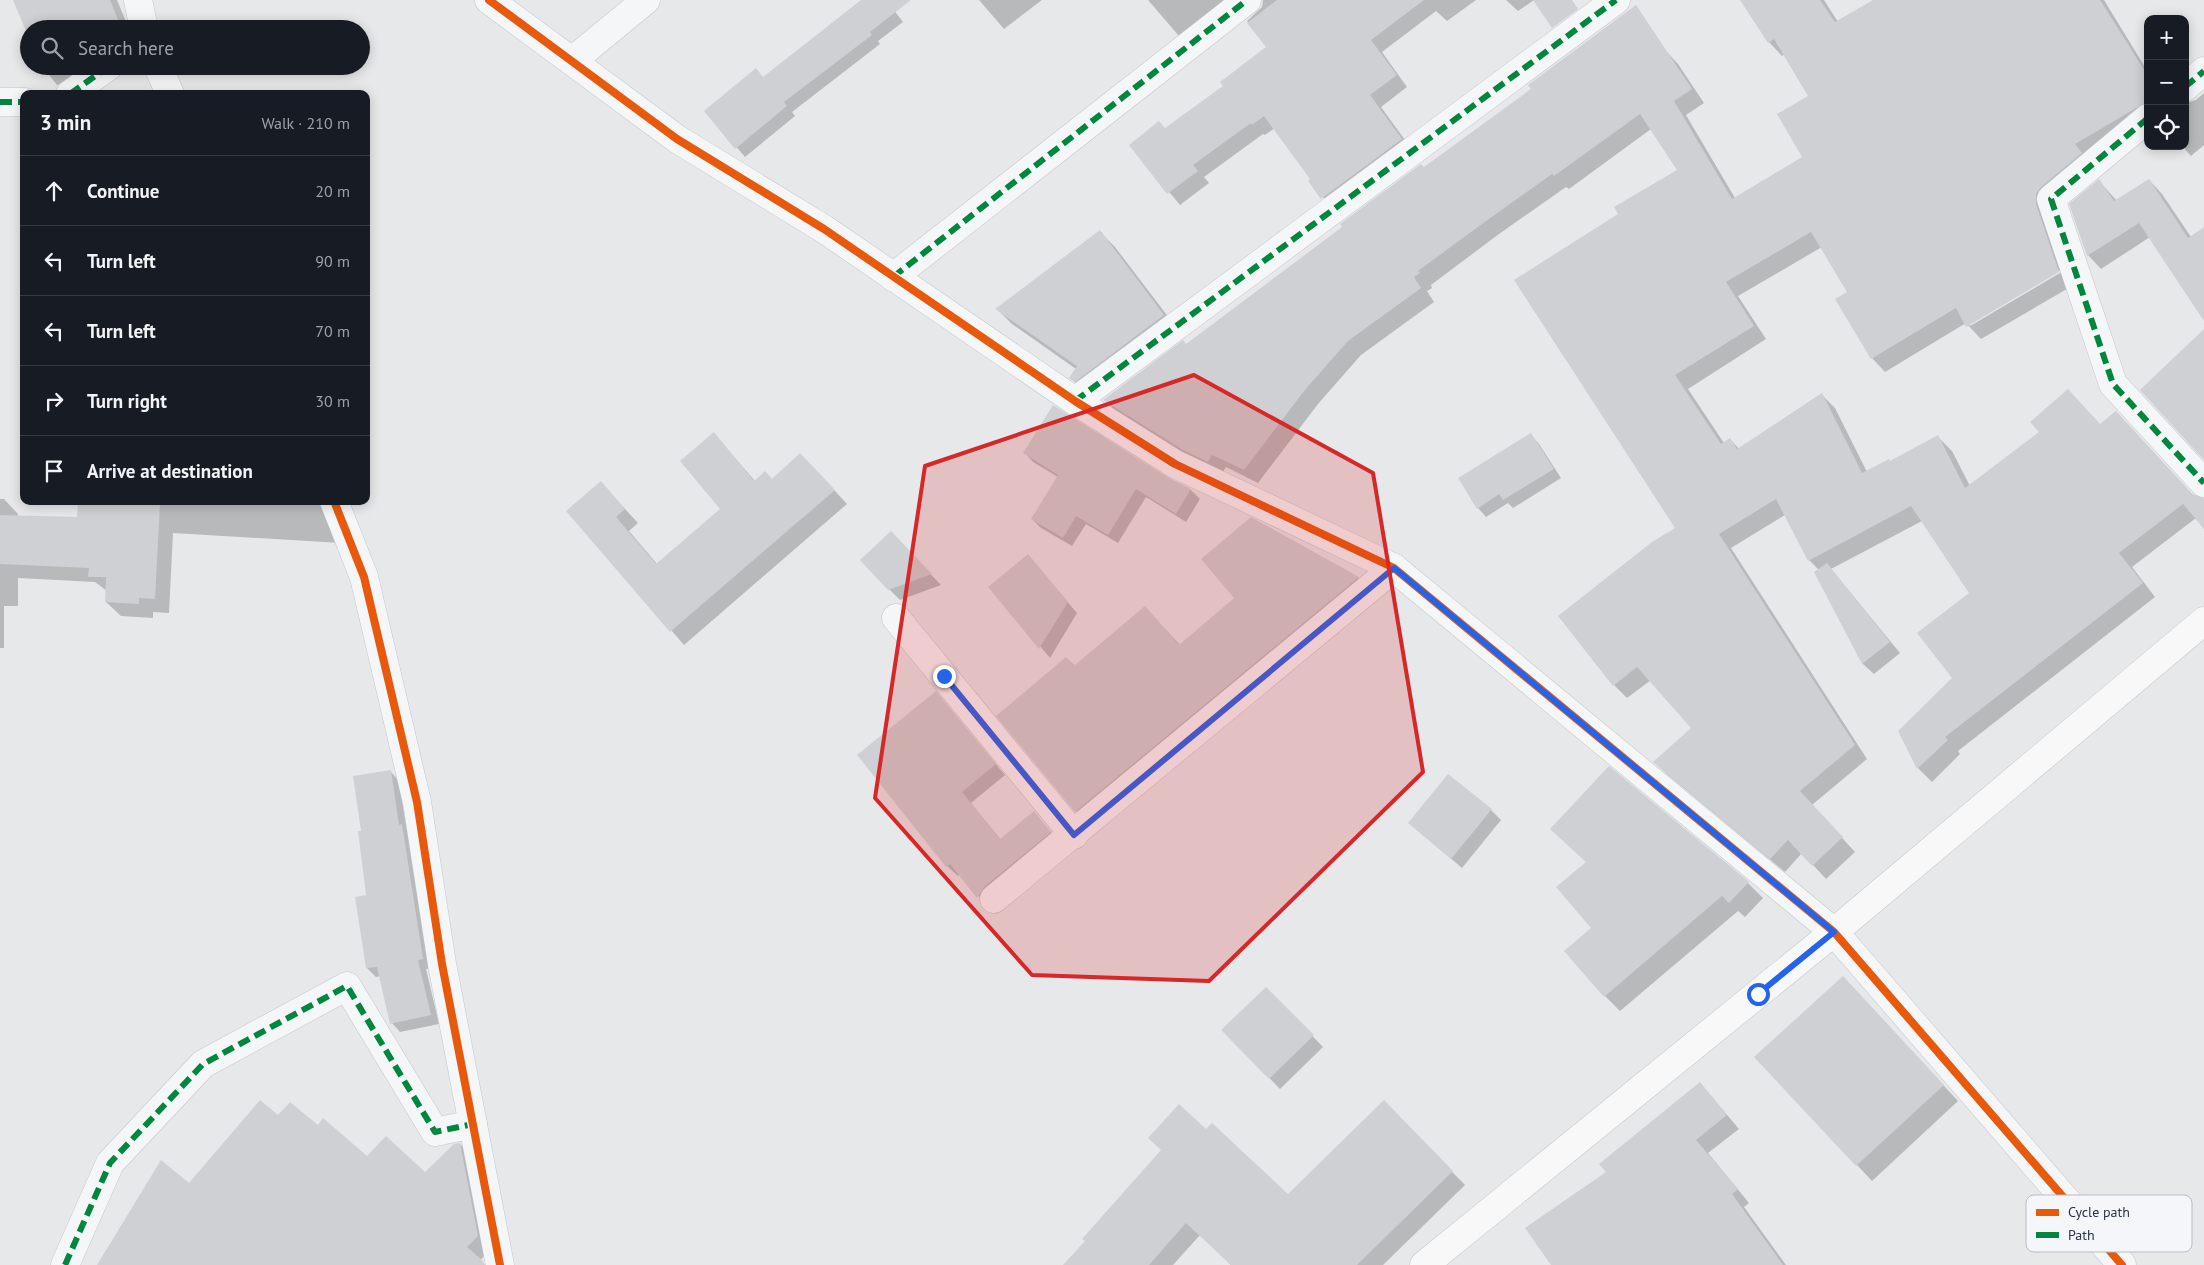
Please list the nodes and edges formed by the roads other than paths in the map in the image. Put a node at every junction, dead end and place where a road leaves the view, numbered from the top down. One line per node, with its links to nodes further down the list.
1 (138, 0): 6 (street)
2 (489, 0): 7 (street)
3 (646, 0): 7 (street)
4 (1247, 0): 17 (street)
5 (1616, 0): 18 (street)
6 (142, 20)
7 (572, 61): 17 (street)
8 (2204, 71): 11 (street)
9 (96, 75): 12 (street)
10 (162, 75): 13 (street)
11 (2189, 84)
12 (76, 90)
13 (168, 90)
14 (0, 102): 15 (street)
15 (20, 102)
16 (2144, 121): 19 (street)
17 (893, 277): 18 (street)
18 (1075, 401): 21 (street)
19 (2204, 483)
20 (336, 505): 27 (street)
21 (1394, 568): 24 (street); 26 (street)
22 (896, 618): 24 (street)
23 (2204, 622): 26 (main road)
24 (1074, 835): 25 (street)
25 (994, 899)
26 (1834, 932): 28 (street); 32 (main road)
27 (473, 1124): 30 (street); 31 (street)
28 (2061, 1195)
29 (2111, 1252): 33 (street)
30 (65, 1265)
31 (500, 1265)
32 (1424, 1265)
33 (2122, 1265)

